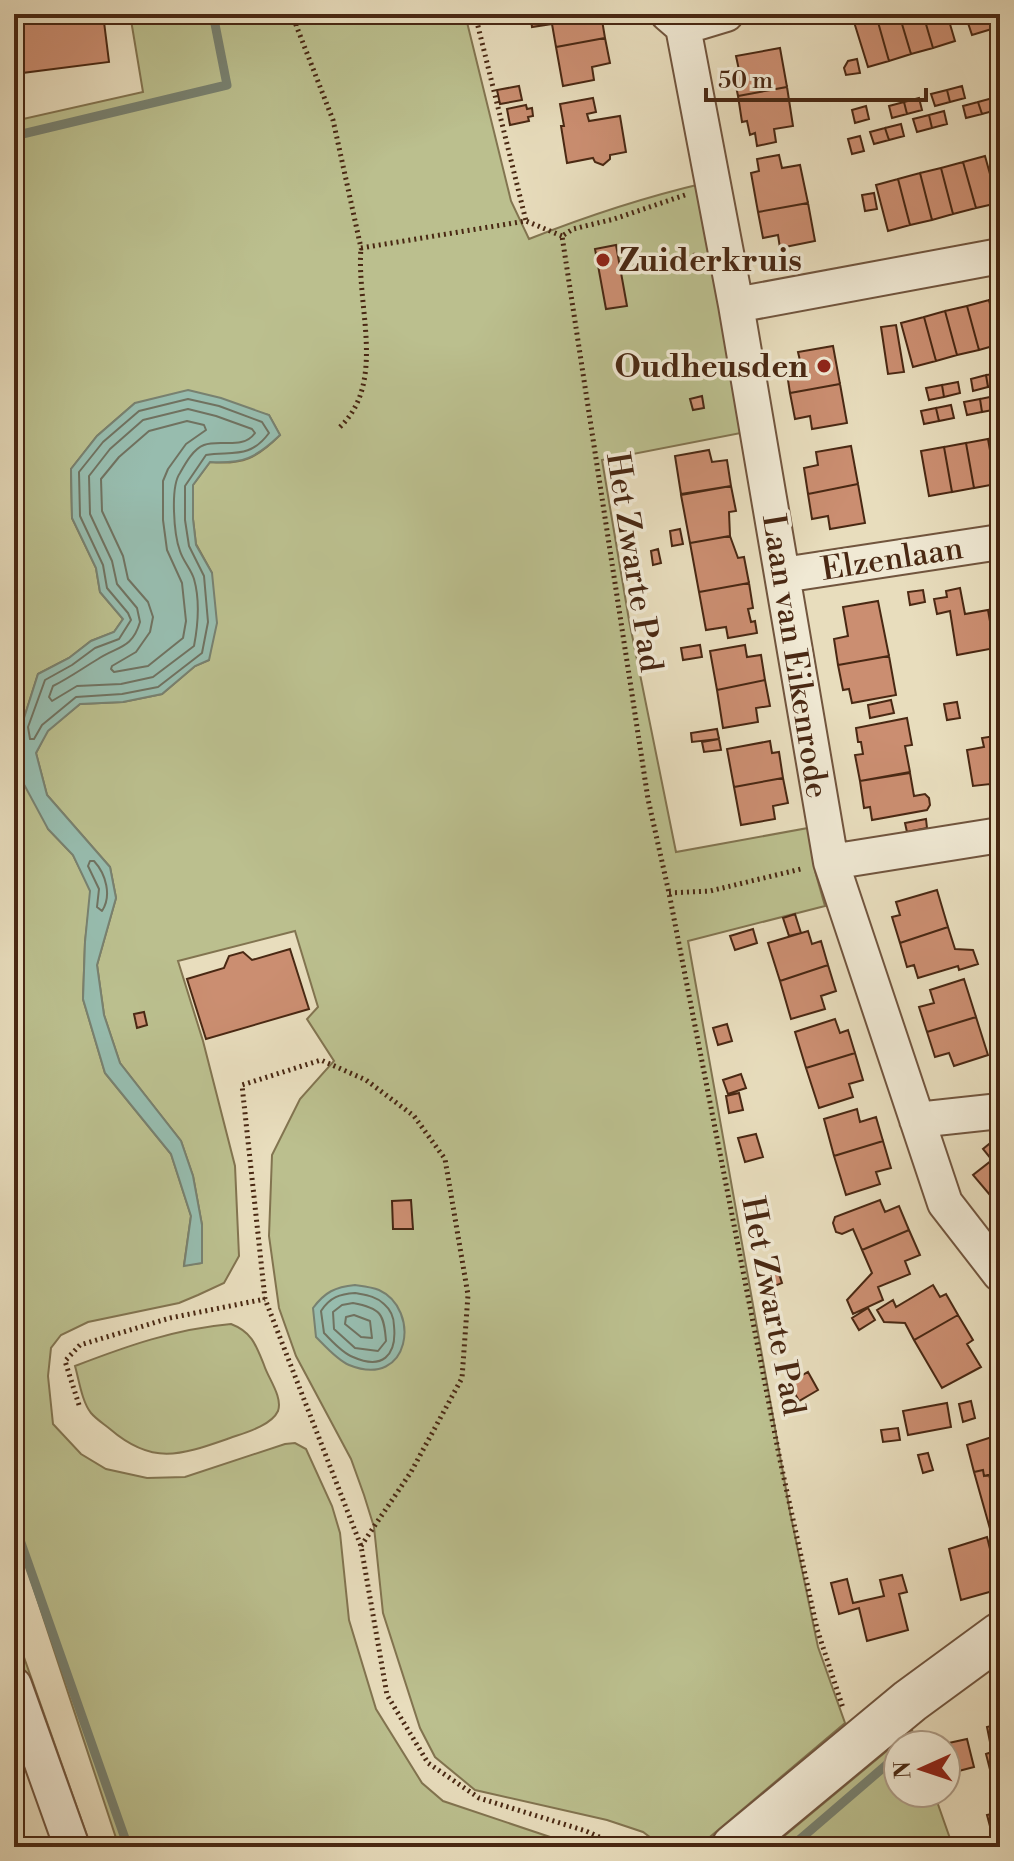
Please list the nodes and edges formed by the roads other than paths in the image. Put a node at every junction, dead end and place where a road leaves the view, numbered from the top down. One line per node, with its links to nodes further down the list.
1 (726, 14): 2 (street)
2 (676, 20): 4 (street, Laan van Eikenrode)
3 (1000, 256): 4 (street)
4 (736, 305): 6 (street, Laan van Eikenrode)
5 (1000, 542): 6 (street, Elzenlaan)
6 (783, 575): 8 (street, Laan van Eikenrode)
7 (1000, 835): 8 (street)
8 (831, 862): 10 (street, Laan van Eikenrode)
9 (1000, 1111): 10 (street)
10 (917, 1120): 11 (street, Laan van Eikenrode)
11 (1000, 1274)
12 (1000, 1635): 15 (street)
13 (14, 1685): 14 (street)
14 (72, 1847)
15 (734, 1847)

